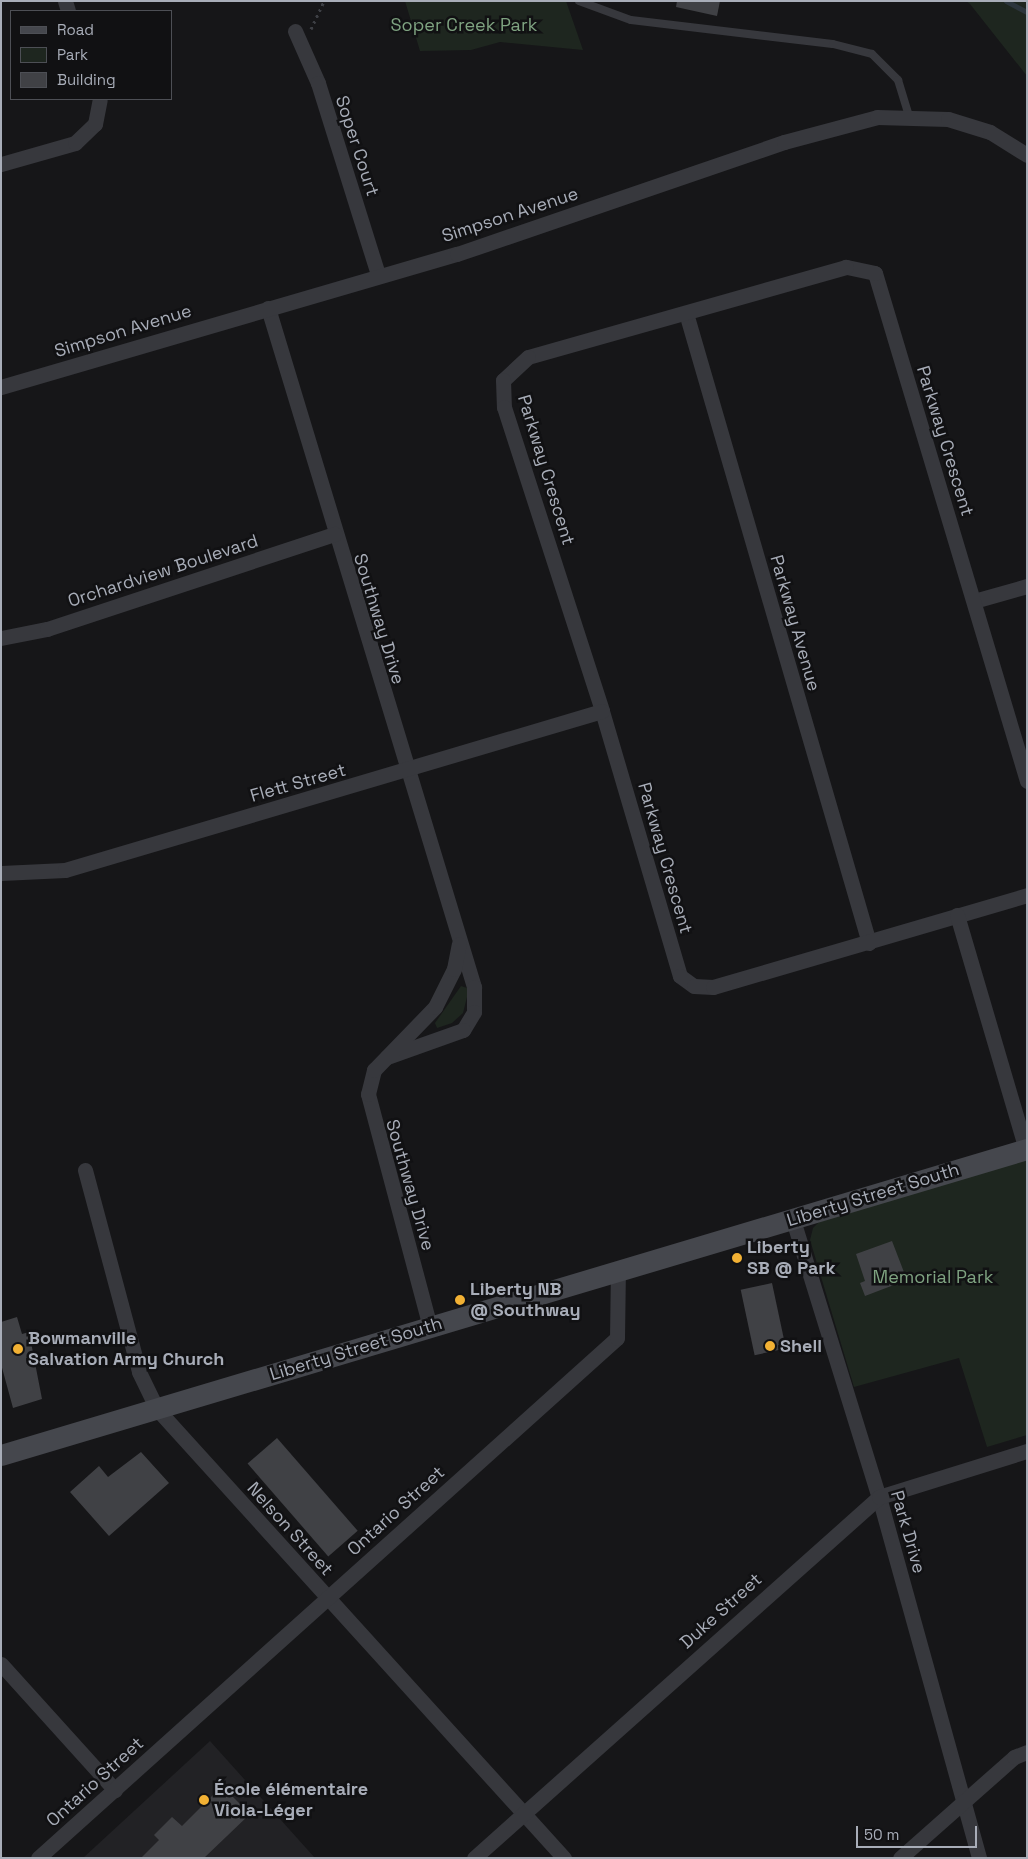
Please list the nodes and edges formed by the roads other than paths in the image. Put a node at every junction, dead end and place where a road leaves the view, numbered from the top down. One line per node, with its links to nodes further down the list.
1 (579, 1): 4 (lane)
2 (295, 31): 7 (street, Soper Court)
3 (100, 100): 6 (street)
4 (910, 115): 5 (street, Simpson Avenue); 7 (street, Simpson Avenue)
5 (1027, 155)
6 (1, 164)
7 (378, 274): 8 (street, Simpson Avenue)
8 (268, 308): 10 (street, Simpson Avenue); 11 (street, Southway Drive)
9 (686, 313): 13 (street, Parkway Crescent); 15 (street, Parkway Crescent); 22 (street, Parkway Avenue)
10 (1, 387)
11 (335, 534): 14 (street, Orchardview Boulevard); 16 (street, Southway Drive)
12 (1027, 586): 13 (street)
13 (974, 601): 17 (street, Parkway Crescent)
14 (1, 638)
15 (602, 711): 16 (street, Flett Street); 22 (street, Parkway Crescent)
16 (406, 769): 18 (street, Flett Street); 21 (street, Southway Drive)
17 (1027, 781)
18 (1, 873)
19 (1027, 896): 20 (street, Parkway Crescent)
20 (957, 915): 22 (street, Parkway Crescent); 24 (street)
21 (460, 940): 23 (street, Southway Drive); 23 (street, Southway Drive)
22 (868, 944)
23 (387, 1057): 28 (street, Southway Drive)
24 (1026, 1150): 26 (main road, Liberty Street South)
25 (85, 1170): 29 (street, Nelson Street)
26 (793, 1220): 27 (main road, Liberty Street South); 32 (street, Park Drive)
27 (618, 1270): 28 (main road, Liberty Street South); 33 (street, Ontario Street)
28 (430, 1327): 29 (main road, Liberty Street South)
29 (157, 1409): 31 (main road, Liberty Street South); 33 (street, Nelson Street)
30 (1027, 1451): 32 (street, Duke Street)
31 (1, 1455)
32 (879, 1497): 37 (street, Park Drive); 38 (street, Duke Street)
33 (327, 1598): 36 (street, Ontario Street); 38 (street, Nelson Street)
34 (1, 1664): 36 (street)
35 (1027, 1752): 37 (street)
36 (115, 1790): 39 (street, Ontario Street)
37 (963, 1801): 42 (street); 43 (street, Park Drive)
38 (524, 1812): 40 (street, Duke Street); 41 (street, Nelson Street)
39 (38, 1858)
40 (474, 1858)
41 (564, 1858)
42 (900, 1858)
43 (979, 1858)

